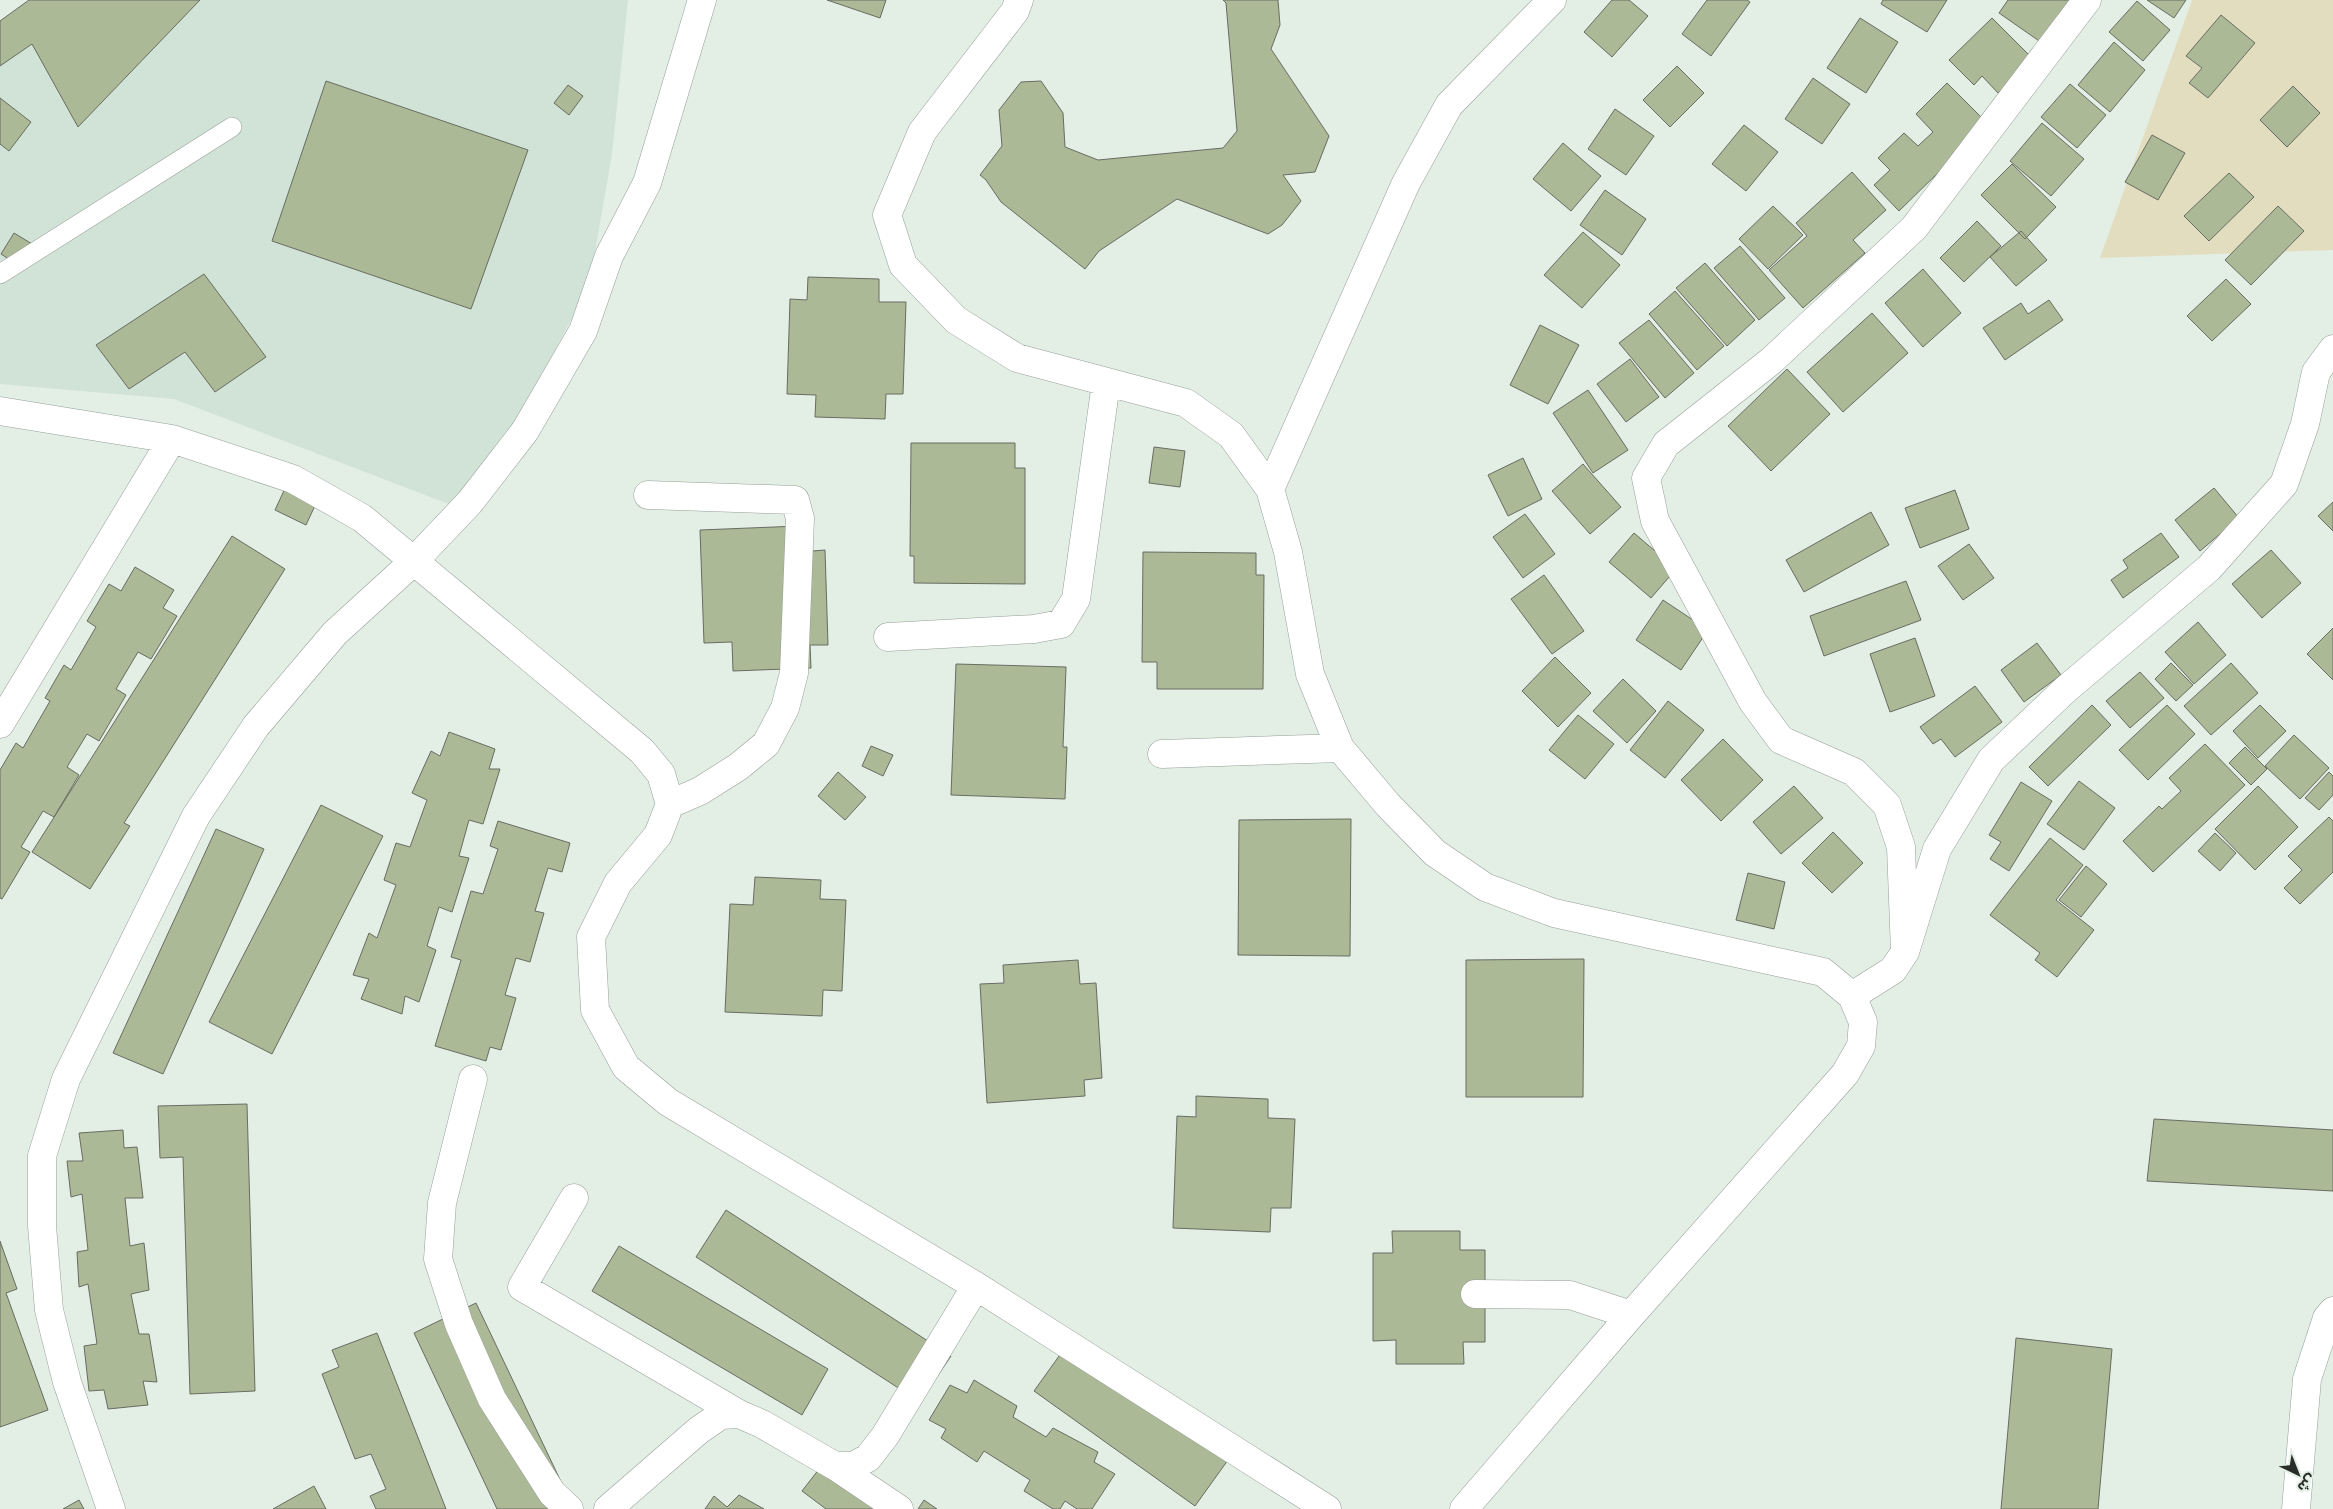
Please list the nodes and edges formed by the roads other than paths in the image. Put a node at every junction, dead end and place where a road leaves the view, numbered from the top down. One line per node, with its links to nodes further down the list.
1 (702, 0): 13 (street)
2 (1019, 0): 8 (street)
3 (1552, 0): 11 (street)
4 (2088, 0): 19 (street)
5 (232, 127): 6 (lane)
6 (0, 274)
7 (2333, 349): 19 (street)
8 (1106, 383): 11 (street); 14 (street)
9 (0, 411): 10 (street)
10 (172, 439): 13 (street); 15 (street)
11 (1270, 489): 16 (street)
12 (648, 494): 18 (street)
13 (413, 562): 18 (street); 29 (street)
14 (888, 637)
15 (0, 724)
16 (1340, 748): 17 (street); 20 (street)
17 (1162, 754)
18 (670, 804): 23 (street)
19 (1905, 952): 20 (street)
20 (1852, 996): 26 (street)
21 (473, 1079): 30 (street)
22 (574, 1198): 27 (street)
23 (976, 1286): 28 (street); 33 (street)
24 (1475, 1294): 26 (street)
25 (2333, 1311): 35 (street)
26 (1631, 1315): 34 (street)
27 (739, 1414): 28 (street); 31 (street)
28 (835, 1466): 32 (street)
29 (112, 1509)
30 (569, 1509)
31 (608, 1509)
32 (899, 1509)
33 (1328, 1509)
34 (1464, 1509)
35 (2296, 1509)

